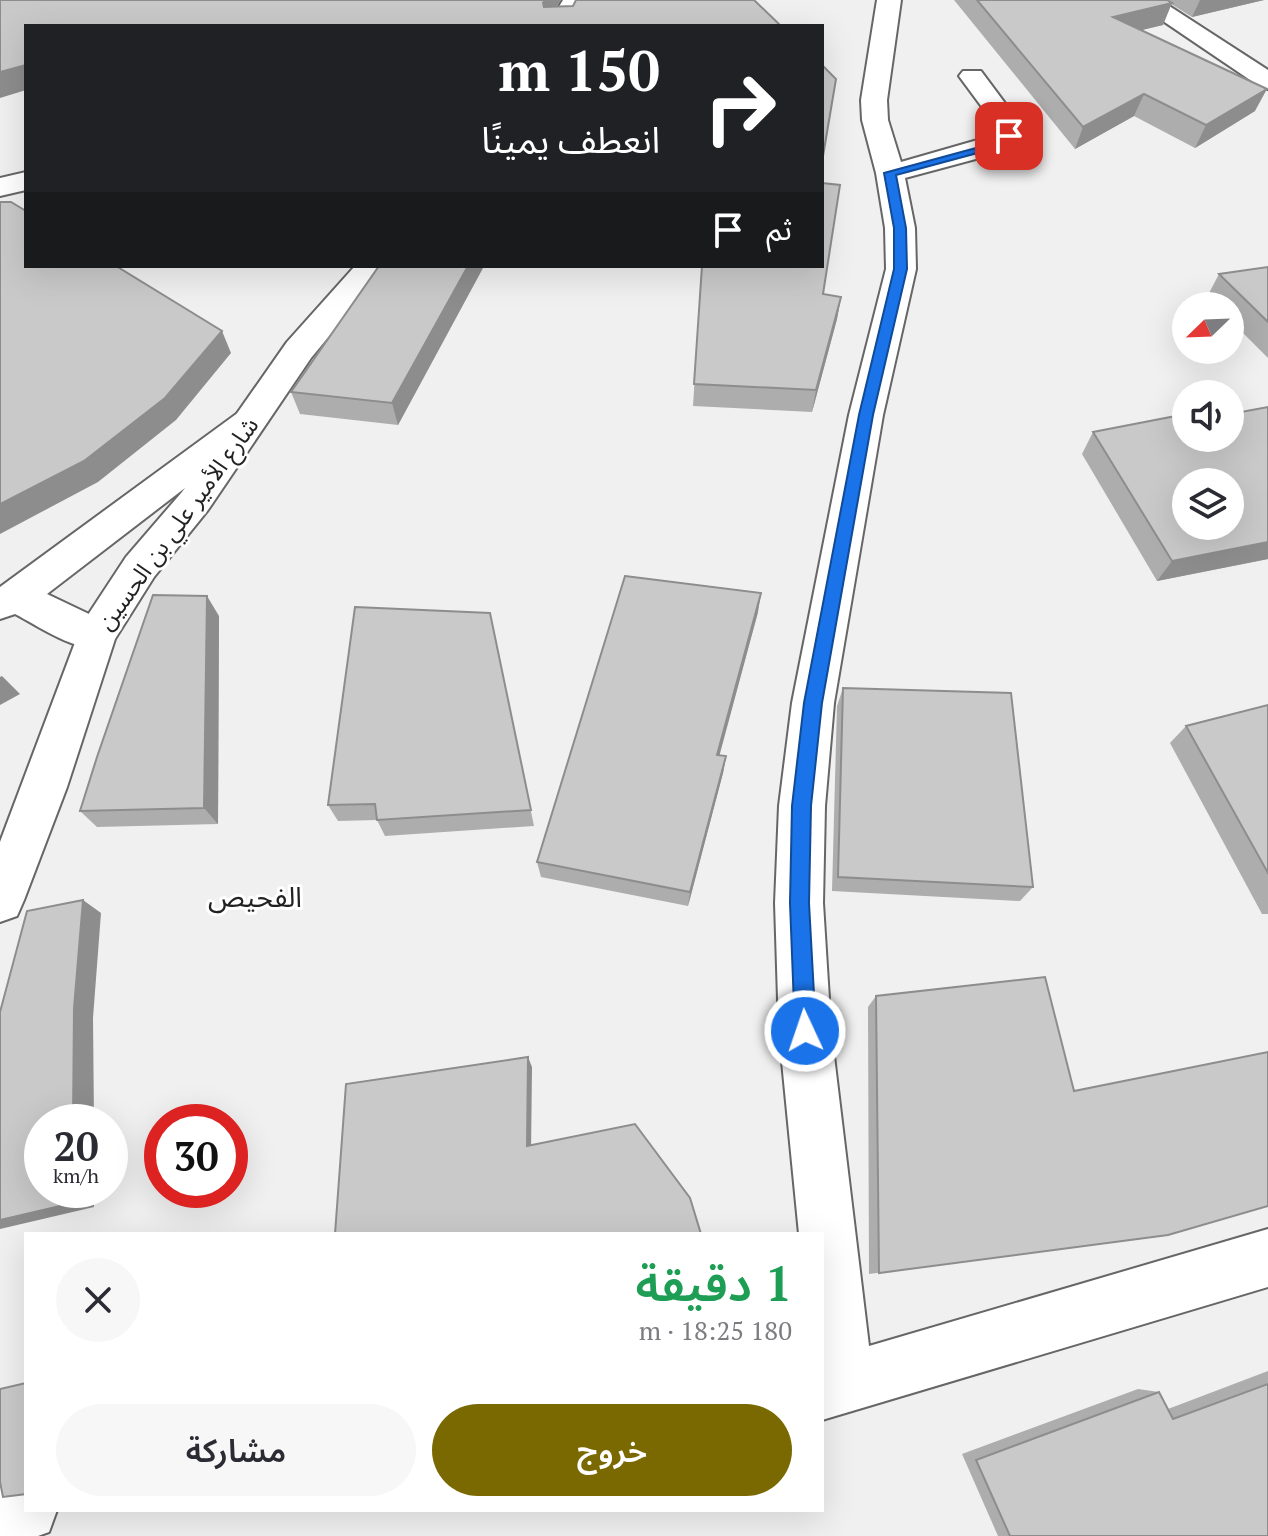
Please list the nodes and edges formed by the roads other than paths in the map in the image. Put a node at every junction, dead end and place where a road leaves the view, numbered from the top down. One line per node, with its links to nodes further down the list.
1 (575, 0): 4 (street)
2 (889, 0): 7 (street)
3 (1144, 0): 6 (street)
4 (560, 24)
5 (972, 76): 7 (street)
6 (1268, 81)
7 (890, 173): 15 (street)
8 (24, 181): 9 (street)
9 (0, 187)
10 (370, 268): 11 (street, شارع الأمير علي بن الحسين)
11 (251, 420): 12 (street); 13 (street, شارع الأمير علي بن الحسين)
12 (7, 600): 13 (street)
13 (96, 635): 14 (street, شارع الأمير علي بن الحسين)
14 (0, 900)
15 (821, 1232)
16 (1268, 1258): 18 (street)
17 (824, 1273): 18 (street)
18 (833, 1387)
19 (24, 1509): 20 (street)
20 (0, 1513)

